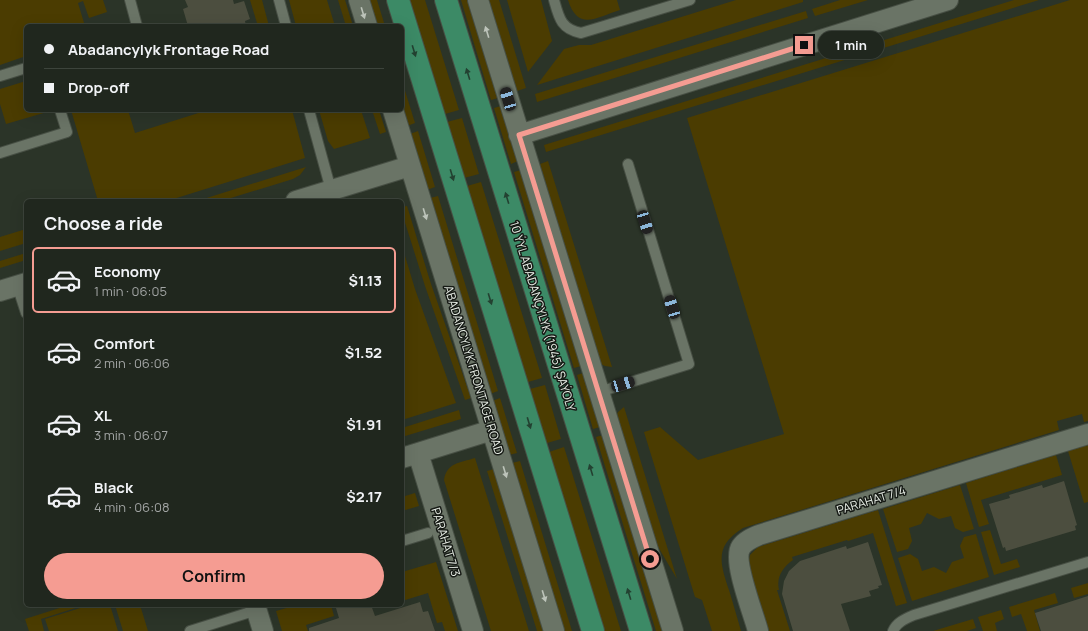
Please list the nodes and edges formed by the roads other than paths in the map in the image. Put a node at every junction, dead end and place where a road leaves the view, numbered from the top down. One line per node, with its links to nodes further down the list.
1 (130, 0): 10 (lane)
2 (278, 0): 11 (lane)
3 (359, 0): 12 (street, one-way to 12)
4 (398, 0): 38 (main road, one-way to 38)
5 (446, 0): 39 (main road, 10 ÝYL ABADANÇYLYK (1945) ŞAÝOLY, one-way to 5)
6 (478, 0): 18 (street, one-way to 6)
7 (554, 0): 8 (lane)
8 (690, 0)
9 (948, 0): 18 (street)
10 (136, 24)
11 (285, 24)
12 (366, 24)
13 (24, 69): 14 (lane)
14 (0, 76)
15 (61, 112): 19 (lane)
16 (310, 112): 22 (lane)
17 (394, 112): 21 (street, ABADANCYLYK FRONTAGE ROAD)
18 (519, 135): 26 (street)
19 (0, 153)
20 (628, 164): 26 (lane)
21 (410, 166): 22 (street); 27 (street, ABADANCYLYK FRONTAGE ROAD, one-way to 27)
22 (331, 190): 23 (street)
23 (302, 199)
24 (14, 286): 25 (lane)
25 (24, 308)
26 (599, 392): 40 (street)
27 (492, 430): 29 (street); 37 (street, ABADANCYLYK FRONTAGE ROAD, one-way to 37)
28 (1088, 434): 41 (street, PARAHAT 7/4)
29 (410, 455): 36 (street, PARAHAT 7/3)
30 (428, 533): 31 (lane)
31 (404, 540)
32 (1088, 562): 42 (lane)
33 (256, 608): 34 (lane); 35 (street)
34 (190, 631)
35 (263, 631)
36 (473, 631)
37 (554, 631)
38 (593, 631)
39 (641, 631)
40 (672, 631)
41 (758, 631)
42 (893, 631)

